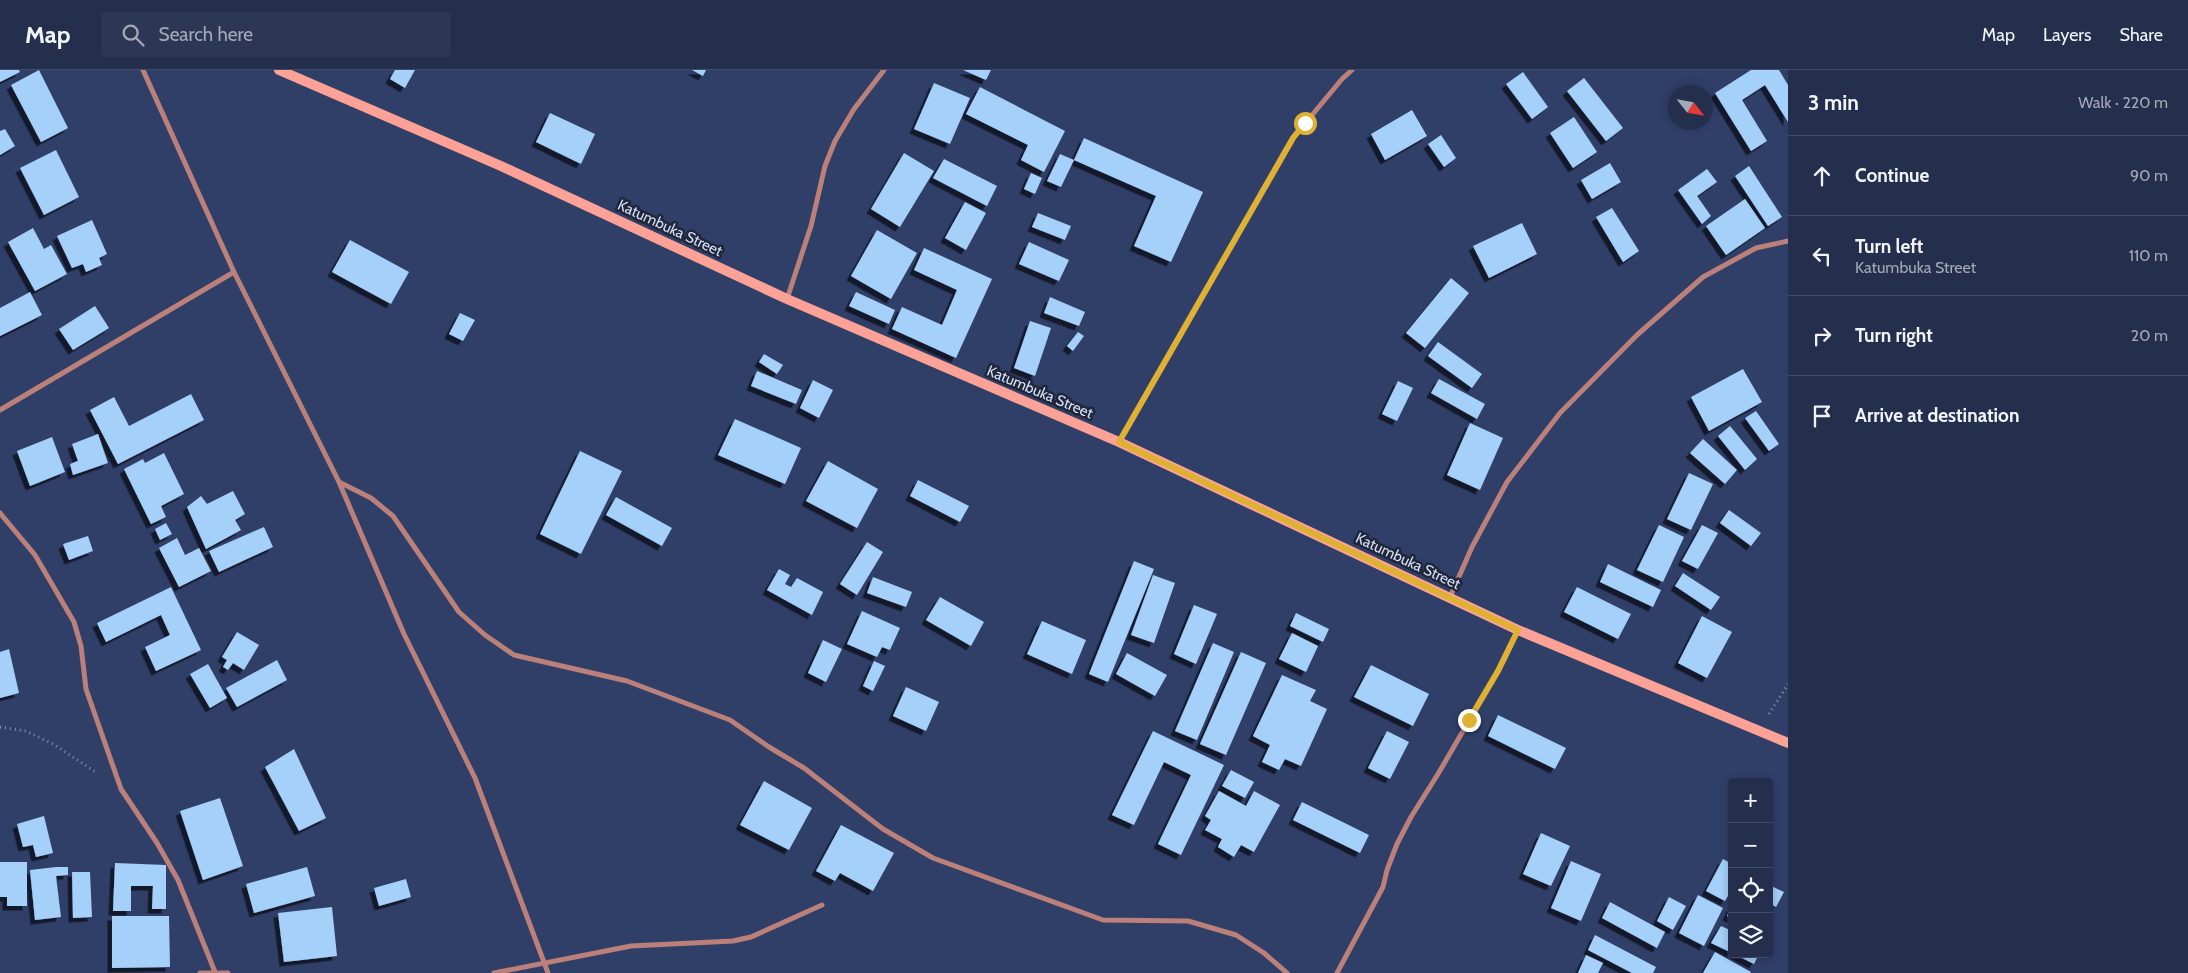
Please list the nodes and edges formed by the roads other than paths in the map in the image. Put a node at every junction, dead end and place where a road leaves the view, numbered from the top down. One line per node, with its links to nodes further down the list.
1 (143, 70): 6 (street)
2 (279, 70): 7 (main road, Katumbuka Street)
3 (884, 70): 7 (street)
4 (1352, 70): 9 (street)
5 (1788, 241): 12 (street)
6 (234, 272): 8 (street); 10 (street)
7 (787, 299): 9 (main road, Katumbuka Street)
8 (0, 410)
9 (1119, 442): 12 (main road, Katumbuka Street)
10 (339, 482): 16 (street); 22 (street)
11 (0, 513): 17 (street)
12 (1450, 597): 13 (main road, Katumbuka Street)
13 (1518, 630): 14 (main road, Katumbuka Street); 23 (street)
14 (1788, 743)
15 (822, 905): 16 (street)
16 (544, 964): 20 (street); 21 (street)
17 (215, 972): 18 (street); 19 (street)
18 (200, 973)
19 (228, 973)
20 (494, 973)
21 (548, 973)
22 (1287, 973)
23 (1338, 973)

